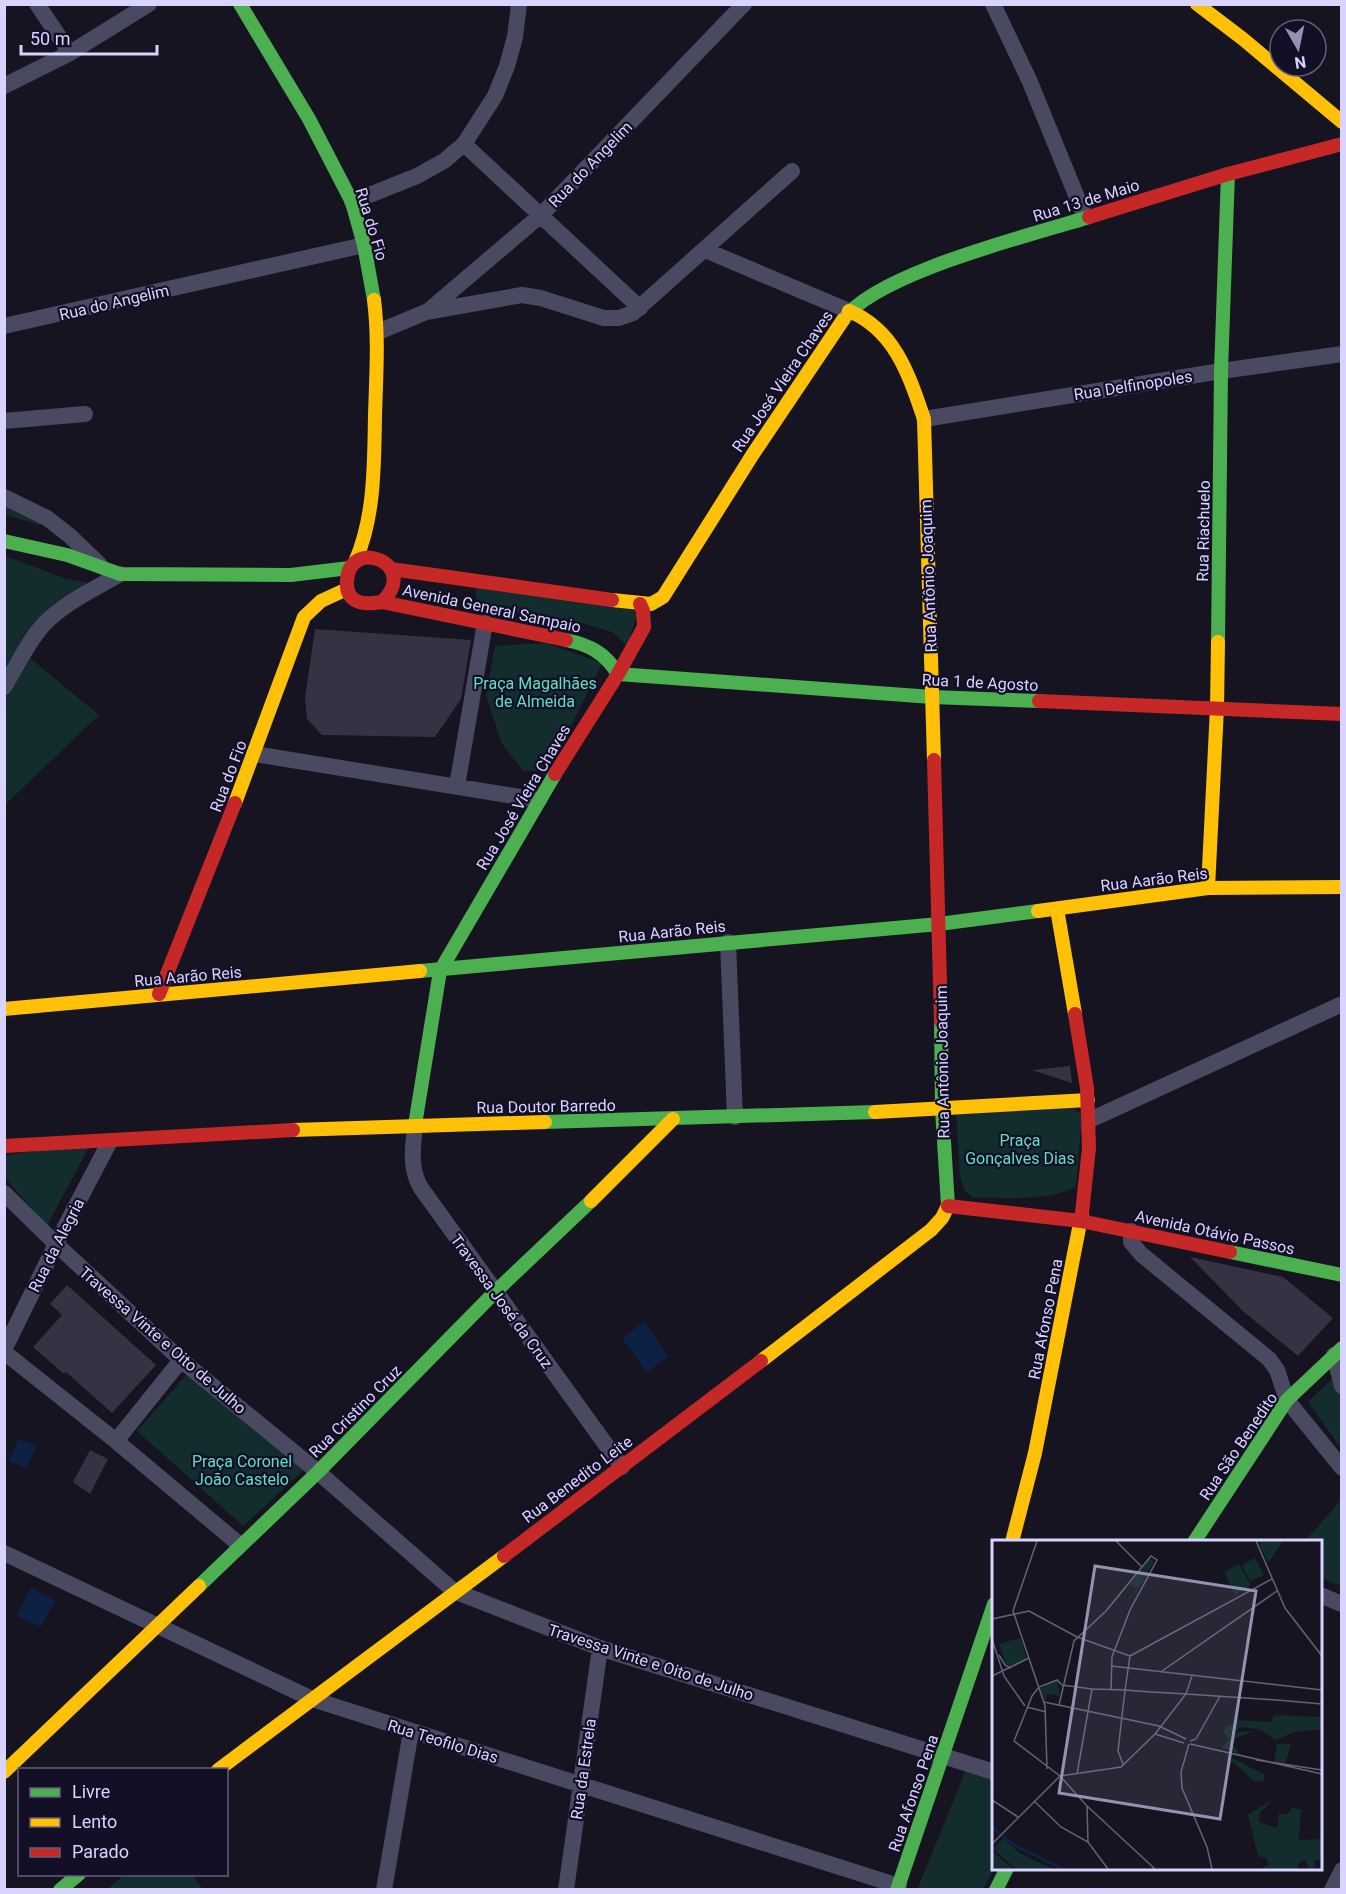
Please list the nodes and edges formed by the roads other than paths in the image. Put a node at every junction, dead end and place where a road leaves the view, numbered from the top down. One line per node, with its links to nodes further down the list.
1 (37, 4): 8 (street)
2 (149, 4): 8 (street)
3 (240, 4): 15 (main road, Rua do Fio)
4 (519, 4): 11 (street)
5 (744, 4): 16 (street, Rua do Angelim)
6 (993, 4): 17 (street)
7 (1197, 4): 10 (main road)
8 (70, 53): 9 (street)
9 (4, 86)
10 (1341, 122)
11 (464, 144): 15 (street); 16 (street)
12 (1341, 144): 14 (main road, Rua 13 de Maio)
13 (792, 171): 19 (street)
14 (1228, 174): 17 (main road, Rua 13 de Maio); 26 (main road, Rua Riachuelo)
15 (352, 202): 18 (main road, Rua do Fio)
16 (541, 215): 20 (street); 22 (street, Rua do Angelim)
17 (1085, 218): 21 (main road, Rua 13 de Maio)
18 (364, 245): 23 (street, Rua do Angelim); 24 (main road, Rua do Fio)
19 (705, 250): 20 (street); 21 (street, Rua Antônio Joaquim)
20 (640, 308): 22 (street)
21 (849, 310): 28 (main road, Rua Antônio Joaquim); 41 (main road, Rua José Vieira Chaves)
22 (426, 312): 24 (street)
23 (4, 326)
24 (378, 332): 30 (main road, Rua do Fio)
25 (1341, 354): 26 (street, Rua Delfinopoles)
26 (1221, 371): 28 (street, Rua Delfinopoles); 46 (main road, Rua Riachuelo)
27 (85, 414): 29 (street)
28 (924, 419): 45 (main road, Rua Antônio Joaquim)
29 (4, 421)
30 (373, 480): 32 (main road, Rua do Fio); 35 (main road, Rua do Fio)
31 (4, 497): 37 (street)
32 (378, 530)
33 (4, 541): 37 (main road)
34 (381, 546): 36 (main road)
35 (352, 565): 36 (main road); 38 (main road); 39 (main road)
36 (388, 566): 40 (main road); 41 (main road)
37 (113, 572): 38 (main road); 44 (street)
38 (291, 575): 39 (main road)
39 (346, 586): 40 (main road); 48 (main road, Rua do Fio)
40 (382, 602): 42 (main road, Avenida General Sampaio)
41 (640, 604): 43 (main road, Rua José Vieira Chaves)
42 (485, 623): 43 (main road, Avenida General Sampaio); 49 (street)
43 (618, 674): 45 (main road, Rua 1 de Agosto); 50 (main road, Rua José Vieira Chaves)
44 (4, 687)
45 (932, 697): 46 (main road, Rua 1 de Agosto); 54 (main road, Rua Antônio Joaquim)
46 (1217, 708): 47 (main road, Rua 1 de Agosto); 52 (main road, Rua Riachuelo)
47 (1341, 714)
48 (254, 754): 49 (street); 57 (main road, Rua do Fio)
49 (457, 786): 50 (street)
50 (539, 800): 56 (main road, Rua José Vieira Chaves)
51 (1341, 887): 52 (main road, Rua Aarão Reis)
52 (1208, 888): 53 (main road, Rua Aarão Reis)
53 (1057, 909): 54 (main road, Rua Aarão Reis); 60 (main road, Rua Afonso Pena)
54 (939, 924): 55 (main road, Rua Aarão Reis); 61 (main road, Rua Antônio Joaquim)
55 (728, 942): 56 (main road, Rua Aarão Reis); 62 (street)
56 (440, 971): 57 (main road, Rua Aarão Reis); 65 (main road, Rua José Vieira Chaves)
57 (159, 994): 59 (main road, Rua Aarão Reis)
58 (1341, 1005): 64 (street)
59 (4, 1009)
60 (1088, 1100): 61 (main road, Rua Doutor Barredo); 64 (main road, Rua Afonso Pena)
61 (942, 1109): 62 (main road, Rua Doutor Barredo); 69 (main road, Rua Antônio Joaquim)
62 (735, 1117): 63 (main road, Rua Doutor Barredo)
63 (673, 1119): 65 (main road, Rua Doutor Barredo); 74 (main road, Rua Cristino Cruz)
64 (1090, 1120): 70 (main road, Rua Afonso Pena)
65 (415, 1125): 66 (main road, Rua Doutor Barredo); 74 (street, Travessa José da Cruz)
66 (110, 1141): 67 (main road, Rua Doutor Barredo); 72 (street, Rua da Alegria)
67 (4, 1146)
68 (4, 1193): 72 (street, Travessa Vinte e Oito de Julho)
69 (948, 1206): 70 (main road, Avenida Otávio Passos); 81 (main road, Rua Benedito Leite)
70 (1081, 1221): 71 (main road, Avenida Otávio Passos); 84 (main road, Rua Afonso Pena)
71 (1131, 1231): 73 (main road, Avenida Otávio Passos); 79 (street)
72 (56, 1244): 75 (street, Rua da Alegria); 77 (street, Travessa Vinte e Oito de Julho)
73 (1341, 1275)
74 (495, 1292): 81 (street, Travessa José da Cruz); 83 (main road, Rua Cristino Cruz)
75 (4, 1351): 80 (street)
76 (1338, 1352): 78 (street); 79 (main road, Rua São Benedito)
77 (181, 1360): 80 (street); 83 (street, Travessa Vinte e Oito de Julho)
78 (1341, 1386)
79 (1287, 1400): 82 (street); 85 (main road, Rua São Benedito)
80 (116, 1441): 86 (street)
81 (622, 1467): 88 (main road, Rua Benedito Leite)
82 (1341, 1468)
83 (318, 1472): 86 (main road, Rua Cristino Cruz); 88 (street, Travessa Vinte e Oito de Julho)
84 (1013, 1540)
85 (1198, 1540)
86 (240, 1545): 92 (main road, Rua Cristino Cruz)
87 (4, 1553): 92 (street, Rua Teofilo Dias)
88 (454, 1591): 93 (street, Travessa Vinte e Oito de Julho); 94 (main road, Rua Benedito Leite)
89 (1322, 1596): 90 (street)
90 (1341, 1604)
91 (992, 1607): 96 (main road, Rua Afonso Pena)
92 (157, 1625): 94 (street, Rua Teofilo Dias); 98 (main road, Rua Cristino Cruz)
93 (600, 1648): 96 (street, Travessa Vinte e Oito de Julho); 100 (street, Rua da Estrela)
94 (312, 1699): 95 (street, Rua Teofilo Dias); 97 (main road, Rua Benedito Leite)
95 (411, 1731): 100 (street, Rua Teofilo Dias); 106 (street)
96 (943, 1755): 99 (street, Travessa Vinte e Oito de Julho); 104 (main road, Rua Afonso Pena)
97 (221, 1768)
98 (4, 1772)
99 (992, 1772)
100 (581, 1784): 104 (street, Rua Teofilo Dias); 107 (street, Rua da Estrela)
101 (1341, 1869): 109 (street)
102 (1006, 1870): 108 (main road)
103 (79, 1876): 105 (main road)
104 (898, 1888)
105 (60, 1890)
106 (384, 1890)
107 (566, 1890)
108 (996, 1890)
109 (1332, 1890)

